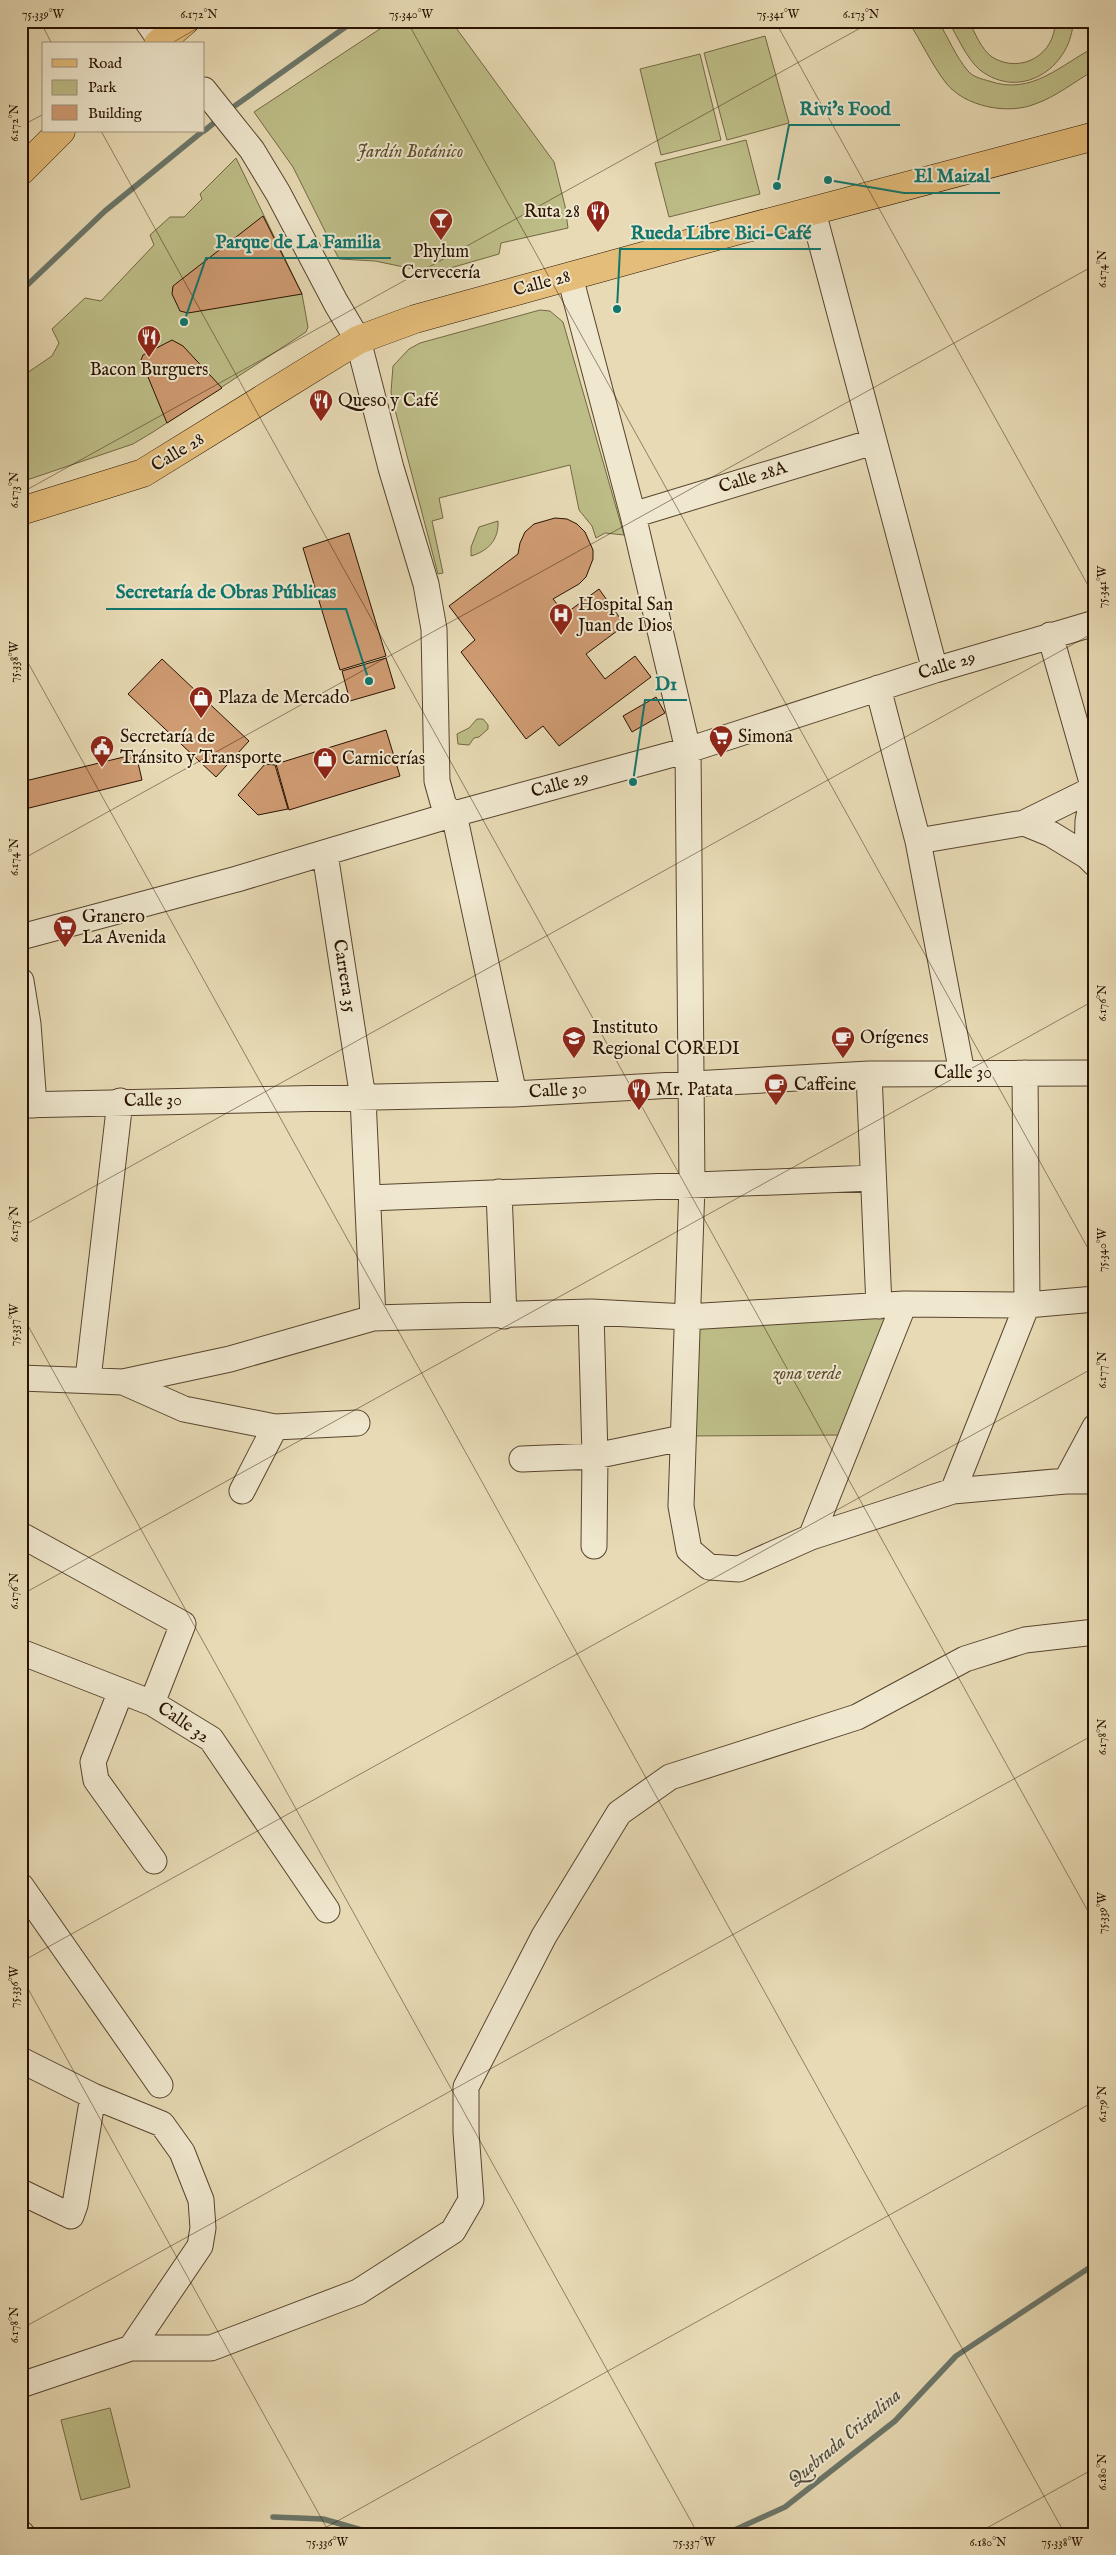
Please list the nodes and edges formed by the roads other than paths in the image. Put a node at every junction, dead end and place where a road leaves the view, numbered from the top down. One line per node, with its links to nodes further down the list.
1 (184, 21): 2 (main road)
2 (157, 38)
3 (205, 91): 9 (street)
4 (60, 132): 6 (main road)
5 (1095, 136): 7 (main road, Calle 28)
6 (21, 171)
7 (813, 212): 8 (main road, Calle 28); 10 (street)
8 (570, 277): 9 (main road, Calle 28); 12 (street)
9 (358, 340): 11 (main road, Calle 28); 19 (street)
10 (873, 442): 12 (street, Calle 28A); 15 (street)
11 (21, 511)
12 (633, 514): 17 (street)
13 (1095, 623): 14 (street, Calle 29)
14 (1050, 635): 15 (street, Calle 29); 18 (street)
15 (935, 670): 16 (street, Calle 29)
16 (878, 688): 17 (street, Calle 29); 21 (street)
17 (688, 750): 19 (street, Calle 29); 30 (street)
18 (1095, 788): 20 (street); 23 (street)
19 (454, 814): 22 (street, Calle 29); 31 (street)
20 (1024, 823): 21 (street); 23 (street)
21 (918, 841): 26 (street)
22 (325, 854): 24 (street, Calle 29); 32 (street, Carrera 35)
23 (1091, 860)
24 (21, 936)
25 (21, 981): 34 (street)
26 (962, 1073): 27 (street, Calle 30); 29 (street, Calle 30)
27 (1025, 1073): 28 (street, Calle 30); 41 (street)
28 (1095, 1073)
29 (869, 1074): 30 (street, Calle 30); 35 (street)
30 (690, 1083): 31 (street, Calle 30); 36 (street)
31 (514, 1094): 32 (street, Calle 30)
32 (363, 1098): 33 (street, Calle 30); 38 (street, Carrera 35)
33 (120, 1101): 34 (street, Calle 30); 48 (street)
34 (28, 1105)
35 (874, 1178): 36 (street); 42 (street)
36 (692, 1185): 37 (street); 45 (street)
37 (498, 1192): 38 (street); 44 (street)
38 (368, 1198): 46 (street, Carrera 35)
39 (1095, 1299): 41 (street)
40 (904, 1304): 41 (street); 42 (street); 61 (street)
41 (1027, 1305): 59 (street)
42 (879, 1306): 45 (street)
43 (591, 1312): 44 (street); 45 (street); 54 (street)
44 (504, 1316): 46 (street)
45 (687, 1317): 53 (street)
46 (373, 1318): 49 (street)
47 (21, 1378): 48 (street)
48 (88, 1379): 49 (street)
49 (124, 1382): 51 (street)
50 (357, 1423): 51 (street)
51 (275, 1427): 58 (street)
52 (1095, 1427): 56 (street)
53 (682, 1438): 54 (street); 61 (street)
54 (595, 1456): 55 (street); 62 (street)
55 (522, 1459)
56 (1066, 1481): 57 (street); 59 (street)
57 (1095, 1481)
58 (242, 1491)
59 (953, 1491): 61 (street)
60 (21, 1535): 66 (street)
61 (811, 1537)
62 (594, 1546)
63 (1095, 1632): 74 (street)
64 (21, 1652): 65 (street, Calle 32)
65 (121, 1691): 66 (street, Calle 32); 67 (street)
66 (152, 1702): 69 (street, Calle 32)
67 (154, 1860)
68 (21, 1886): 71 (street)
69 (327, 1910)
70 (21, 2060): 72 (street)
71 (160, 2085)
72 (93, 2096): 73 (street); 74 (street)
73 (21, 2192)
74 (131, 2348): 75 (street)
75 (21, 2385)

